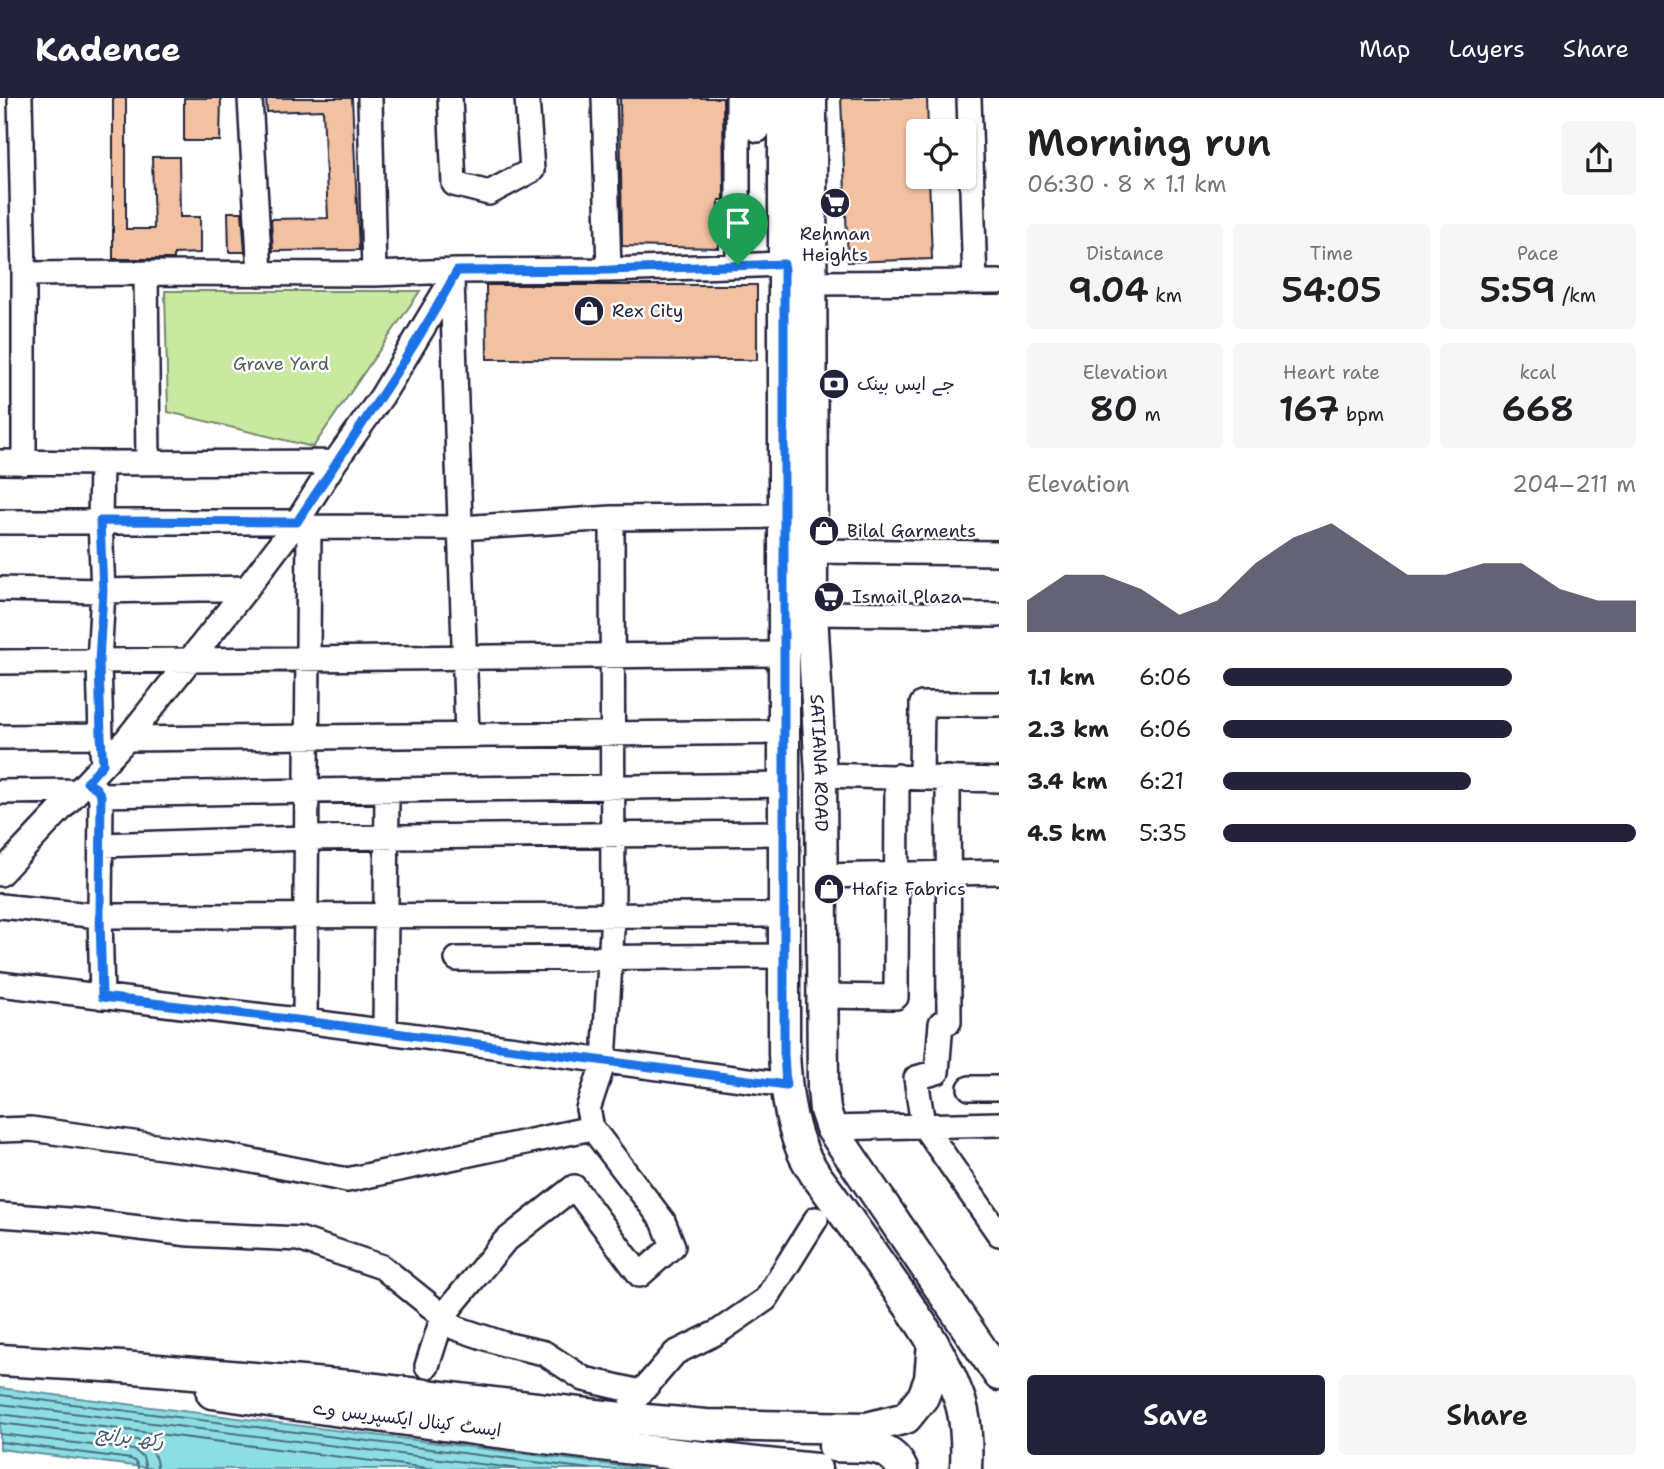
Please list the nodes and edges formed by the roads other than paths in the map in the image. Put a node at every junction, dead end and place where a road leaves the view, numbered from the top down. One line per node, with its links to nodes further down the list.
1 (19, 98): 17 (street)
2 (250, 98): 18 (street)
3 (370, 98): 19 (street)
4 (450, 98): 5 (street)
5 (527, 98)
6 (604, 98): 15 (street)
7 (738, 98): 14 (street)
8 (759, 98): 12 (street)
9 (784, 98): 13 (main road, SATIANA ROAD)
10 (811, 98): 23 (main road, SATIANA ROAD)
11 (969, 98): 21 (street)
12 (758, 130)
13 (784, 264): 14 (street); 29 (main road, SATIANA ROAD)
14 (738, 265): 15 (street)
15 (609, 270): 20 (street)
16 (146, 273): 17 (street); 18 (street); 28 (street)
17 (24, 274): 26 (street)
18 (260, 274): 19 (street)
19 (374, 274): 20 (street)
20 (454, 276): 25 (street); 34 (street)
21 (975, 282): 22 (street); 23 (street)
22 (999, 282)
23 (811, 283): 35 (main road, SATIANA ROAD)
24 (0, 462): 26 (street)
25 (335, 462): 28 (street); 33 (street)
26 (24, 463): 27 (street)
27 (101, 463): 28 (street); 31 (street)
28 (148, 463)
29 (784, 516): 30 (street); 42 (main road, SATIANA ROAD)
30 (612, 518): 34 (street); 43 (street)
31 (100, 521): 32 (street); 33 (street); 39 (street)
32 (0, 522)
33 (303, 524): 34 (street); 37 (street); 45 (street)
34 (460, 528): 44 (street)
35 (811, 551): 36 (street); 40 (main road, SATIANA ROAD)
36 (999, 554)
37 (247, 588): 39 (street); 46 (street)
38 (0, 589): 39 (street)
39 (103, 591): 48 (street)
40 (811, 613): 41 (street); 58 (main road, SATIANA ROAD)
41 (999, 615)
42 (784, 654): 43 (street); 50 (main road, SATIANA ROAD)
43 (612, 656): 44 (street); 51 (street)
44 (464, 657): 45 (street); 52 (street)
45 (307, 660): 46 (street); 55 (street)
46 (191, 661): 48 (street); 56 (street)
47 (0, 662): 48 (street)
48 (99, 662): 53 (street)
49 (999, 704): 60 (street)
50 (784, 733): 51 (street); 63 (main road, SATIANA ROAD)
51 (612, 734): 52 (street); 64 (street)
52 (467, 735): 55 (street)
53 (101, 736): 54 (street); 57 (street)
54 (0, 737)
55 (307, 737): 56 (street); 67 (street)
56 (127, 739): 57 (street)
57 (103, 764): 65 (street)
58 (821, 775): 59 (street); 78 (main road, SATIANA ROAD)
59 (897, 776): 60 (street); 77 (street)
60 (921, 777): 61 (street)
61 (948, 778): 62 (street); 75 (street)
62 (999, 780)
63 (784, 785): 64 (street); 69 (main road, SATIANA ROAD)
64 (612, 787): 66 (street); 70 (street)
65 (89, 789): 67 (street); 68 (street); 73 (street); 76 (street)
66 (387, 790): 67 (street); 71 (street)
67 (307, 791): 72 (street)
68 (0, 792)
69 (784, 833): 70 (street); 83 (main road, SATIANA ROAD)
70 (612, 835): 71 (street); 82 (street)
71 (386, 837): 72 (street); 81 (street)
72 (306, 838): 73 (street); 80 (street)
73 (101, 845): 84 (street)
74 (999, 872): 75 (street)
75 (948, 873): 77 (street); 98 (street)
76 (0, 874)
77 (897, 874): 78 (street); 89 (street)
78 (823, 876): 89 (main road, SATIANA ROAD)
79 (0, 906): 84 (street)
80 (306, 915): 81 (street); 84 (street); 91 (street)
81 (387, 915): 82 (street); 92 (street)
82 (613, 915): 83 (street); 87 (street)
83 (784, 915): 85 (main road, SATIANA ROAD)
84 (100, 916): 90 (street)
85 (784, 956): 87 (street); 94 (main road, SATIANA ROAD)
86 (457, 959): 87 (street)
87 (610, 959): 93 (street)
88 (0, 984): 90 (street)
89 (821, 996): 100 (main road, SATIANA ROAD)
90 (102, 997): 91 (street)
91 (305, 1021): 92 (street)
92 (385, 1032): 93 (street)
93 (604, 1061): 94 (street); 99 (street)
94 (786, 1085): 104 (main road, SATIANA ROAD)
95 (970, 1088): 96 (street)
96 (999, 1088)
97 (999, 1124): 98 (street)
98 (923, 1125): 100 (street); 105 (street)
99 (592, 1128): 101 (street); 106 (street)
100 (831, 1128): 102 (main road, SATIANA ROAD)
101 (0, 1130)
102 (874, 1192): 104 (main road); 110 (main road, SATIANA ROAD)
103 (0, 1215): 106 (street)
104 (830, 1217): 107 (main road, SATIANA ROAD); 111 (street)
105 (999, 1234)
106 (443, 1316): 109 (street); 111 (street)
107 (933, 1343): 113 (main road); 114 (main road, SATIANA ROAD)
108 (0, 1362): 112 (main road); 115 (main road, ایسٹ کینال ایکسپریس وے)
109 (427, 1366)
110 (999, 1375)
111 (640, 1392): 112 (street)
112 (621, 1418): 113 (main road)
113 (706, 1425): 116 (main road)
114 (966, 1460)
115 (816, 1469)
116 (902, 1469)

